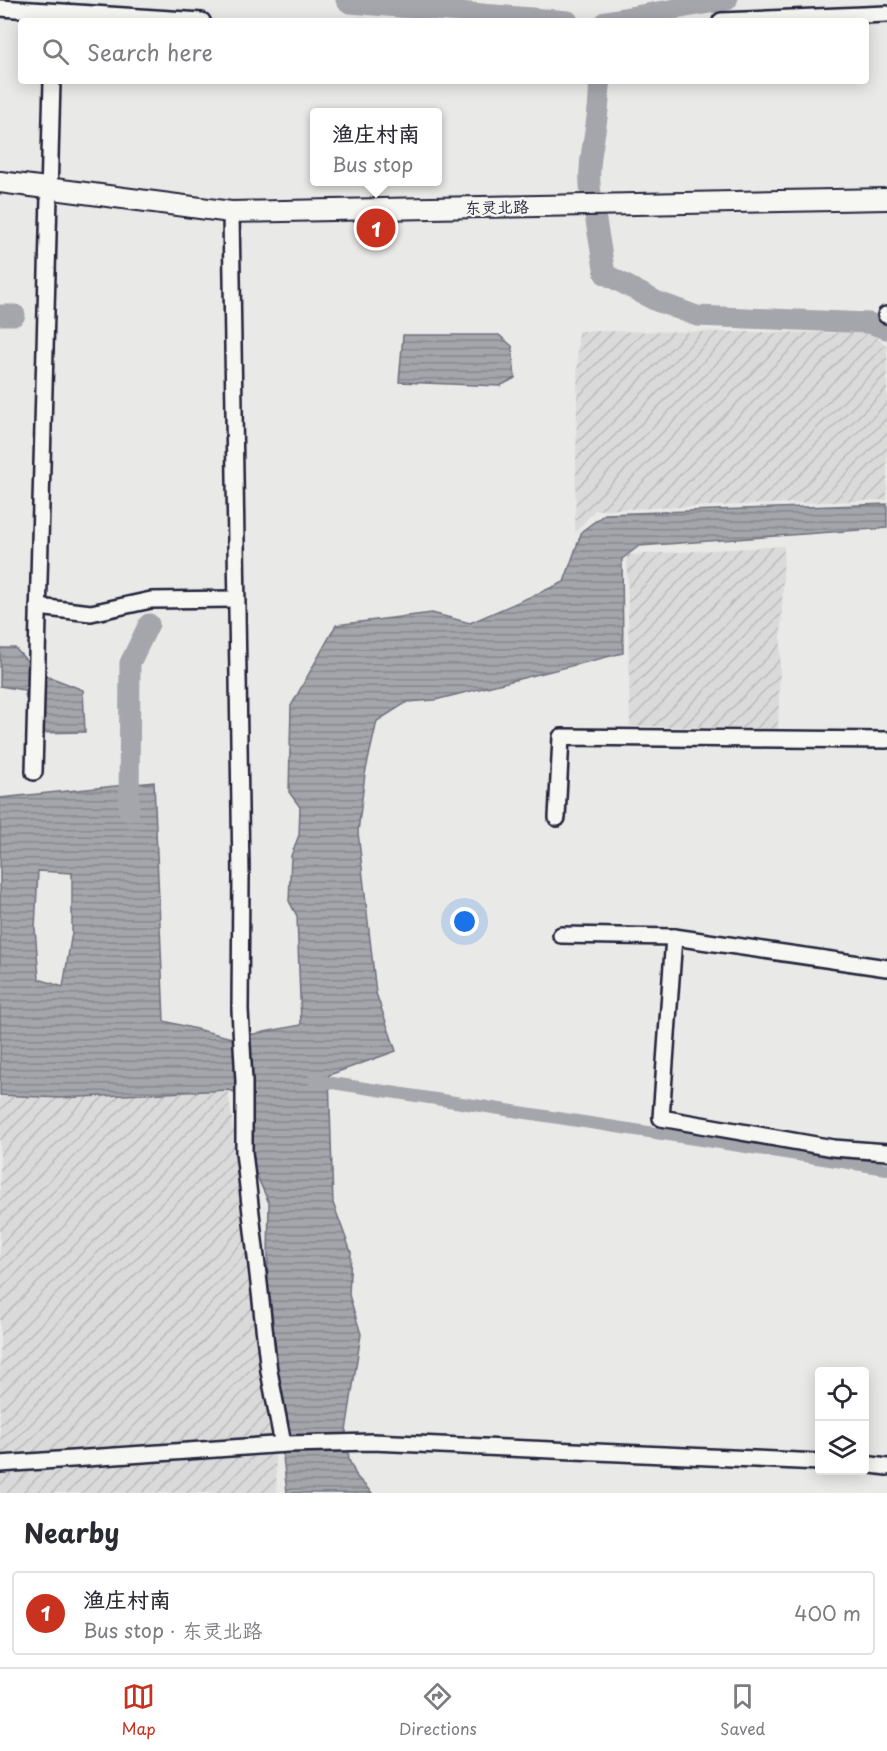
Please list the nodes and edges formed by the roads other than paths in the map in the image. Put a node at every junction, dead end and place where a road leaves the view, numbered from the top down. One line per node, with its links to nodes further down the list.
1 (0, 8): 2 (street)
2 (54, 10): 4 (street)
3 (887, 14): 5 (street)
4 (162, 18)
5 (792, 18)
6 (52, 84): 8 (street)
7 (0, 182): 8 (main road, 东灵北路)
8 (49, 189): 10 (main road, 东灵北路); 12 (street)
9 (887, 199): 10 (main road, 东灵北路)
10 (231, 212): 11 (street)
11 (236, 599): 12 (street); 20 (street)
12 (38, 607): 14 (street)
13 (887, 740): 15 (street)
14 (34, 772)
15 (557, 818)
16 (561, 935): 17 (street)
17 (674, 937): 18 (street); 19 (street)
18 (887, 968)
19 (887, 1152)
20 (285, 1444): 21 (street); 22 (street)
21 (815, 1462)
22 (0, 1464)
23 (869, 1465): 24 (street)
24 (887, 1467)

